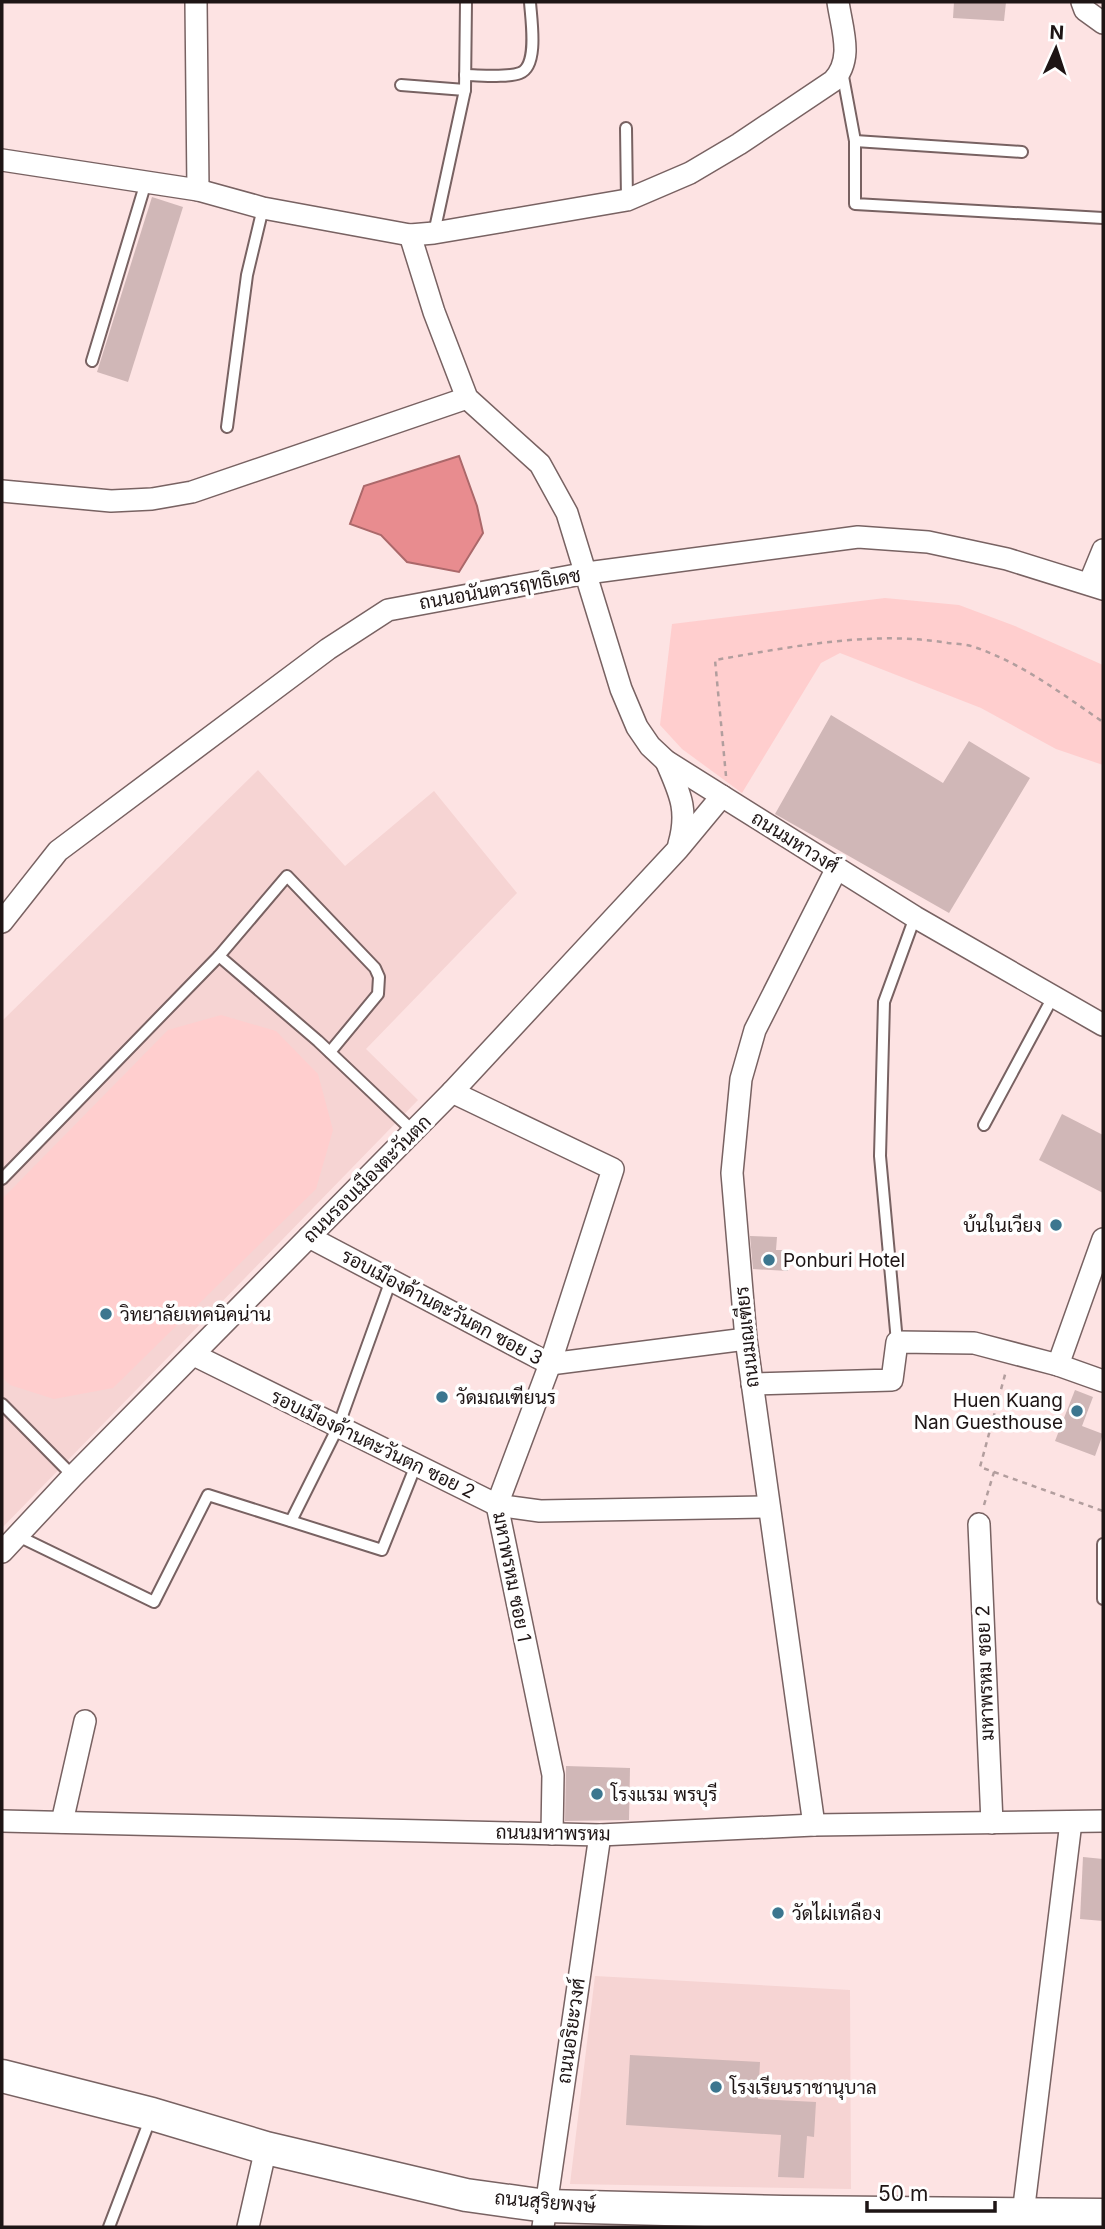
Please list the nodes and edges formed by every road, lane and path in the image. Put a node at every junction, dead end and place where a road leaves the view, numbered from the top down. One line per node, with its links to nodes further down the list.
1 (196, 2): 16 (street)
2 (466, 2): 8 (lane)
3 (530, 2): 8 (lane)
4 (838, 2): 7 (street)
5 (1082, 2): 6 (street)
6 (1103, 23)
7 (842, 71): 12 (lane); 17 (street)
8 (465, 75): 10 (lane)
9 (401, 85): 10 (lane)
10 (465, 90): 20 (lane)
11 (626, 128): 17 (lane)
12 (855, 141): 13 (lane); 19 (lane)
13 (1022, 152)
14 (2, 160): 15 (street)
15 (146, 182): 16 (street); 22 (lane)
16 (198, 190): 18 (street)
17 (627, 200): 20 (street)
18 (263, 208): 21 (street); 24 (lane)
19 (1103, 218)
20 (434, 233): 21 (street)
21 (410, 235): 23 (street)
22 (92, 361)
23 (467, 398): 25 (street); 27 (street, ถนนมหาวงศ์)
24 (227, 427)
25 (2, 491)
26 (1103, 550): 28 (street)
27 (587, 573): 28 (street, ถนนอนันตวรฤทธิเดช); 30 (street, ถนนมหาวงศ์); 35 (street, ถนนอนันตวรฤทธิเดช)
28 (1096, 587)
29 (1103, 722): 31 (path)
30 (666, 761): 31 (street, ถนนมหาวงศ์); 32 (street)
31 (722, 796): 32 (street, ถนนรอบเมืองตะวันตก); 33 (street, ถนนมหาวงศ์)
32 (677, 849): 40 (street, ถนนรอบเมืองตะวันตก)
33 (837, 868): 34 (street, ถนนมหาวงศ์); 47 (street, ถนนมณเฑียร)
34 (915, 917): 37 (street, ถนนมหาวงศ์); 48 (lane)
35 (2, 922)
36 (219, 956): 39 (lane); 39 (lane); 43 (lane)
37 (1054, 995): 38 (street, ถนนมหาวงศ์); 41 (lane)
38 (1103, 1025)
39 (330, 1052): 42 (lane)
40 (452, 1092): 42 (street, ถนนรอบเมืองตะวันตก); 51 (street, มหาพรหม ซอย 1)
41 (984, 1125)
42 (414, 1131): 44 (street, ถนนรอบเมืองตะวันตก)
43 (2, 1179)
44 (309, 1237): 46 (street, รอบเมืองด้านตะวันตก ซอย 3); 50 (street, ถนนรอบเมืองตะวันตก)
45 (1103, 1239): 52 (street)
46 (391, 1280): 51 (street, รอบเมืองด้านตะวันตก ซอย 3); 56 (lane)
47 (746, 1339): 51 (street, รอบเมืองด้านตะวันตก ซอย 3); 54 (street, ถนนมณเฑียร)
48 (897, 1342): 49 (street); 54 (street)
49 (1012, 1351): 52 (street); 58 (path)
50 (194, 1355): 56 (street, รอบเมืองด้านตะวันตก ซอย 2); 59 (street, ถนนรอบเมืองตะวันตก)
51 (550, 1364): 60 (street, มหาพรหม ซอย 1)
52 (1058, 1365): 53 (street)
53 (1103, 1381)
54 (752, 1384): 61 (street, ถนนมณเฑียร)
55 (2, 1404): 59 (lane)
56 (338, 1427): 57 (street, รอบเมืองด้านตะวันตก ซอย 2); 63 (lane)
57 (416, 1465): 60 (street, รอบเมืองด้านตะวันตก ซอย 2); 63 (lane)
58 (994, 1472): 62 (path); 64 (path)
59 (73, 1476): 65 (street, ถนนรอบเมืองตะวันตก)
60 (497, 1505): 61 (street, รอบเมืองด้านตะวันตก ซอย 2); 76 (street, มหาพรหม ซอย 1)
61 (769, 1507): 75 (street, ถนนมณเฑียร)
62 (1103, 1511)
63 (291, 1521): 65 (lane)
64 (979, 1524): 74 (street, มหาพรหม ซอย 2)
65 (18, 1536): 67 (street, ถนนรอบเมืองตะวันตก)
66 (1103, 1544): 68 (lane)
67 (2, 1552)
68 (1103, 1599)
69 (85, 1721): 72 (street)
70 (2, 1821): 72 (street, ถนนมหาพรหม)
71 (1103, 1821): 73 (street, ถนนมหาพรหม)
72 (62, 1822): 76 (street, ถนนมหาพรหม)
73 (1071, 1822): 74 (street, ถนนมหาพรหม); 85 (street)
74 (992, 1823): 75 (street, ถนนมหาพรหม)
75 (814, 1825): 77 (street, ถนนมหาพรหม)
76 (552, 1834): 77 (street, ถนนมหาพรหม)
77 (600, 1835): 82 (street, ถนนอริยะวงศ์)
78 (2, 2076): 79 (main road, ถนนสุริยพงษ์)
79 (152, 2114): 80 (main road, ถนนสุริยพงษ์); 86 (lane)
80 (266, 2148): 82 (main road, ถนนสุริยพงษ์); 87 (street)
81 (1103, 2215): 85 (main road, ถนนสุริยพงษ์)
82 (544, 2217): 83 (main road, ถนนสุริยพงษ์)
83 (702, 2218): 84 (main road, ถนนสุริยพงษ์)
84 (850, 2219): 85 (main road, ถนนสุริยพงษ์)
85 (1033, 2219)
86 (109, 2227)
87 (248, 2227)

